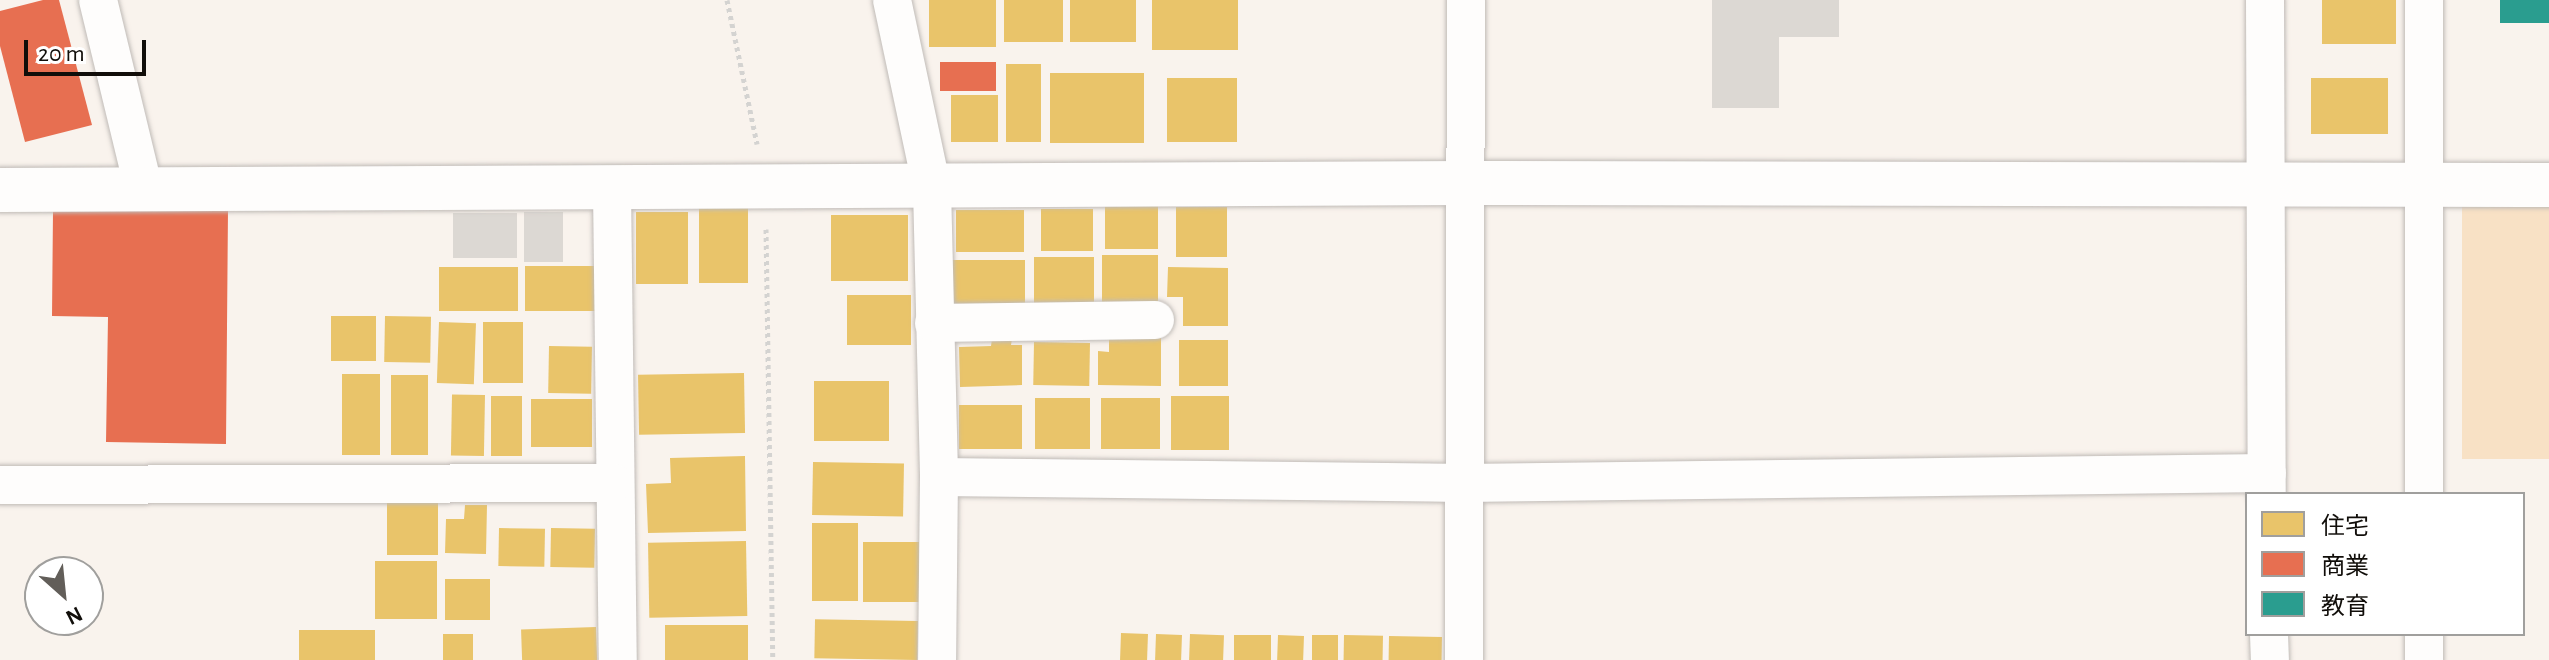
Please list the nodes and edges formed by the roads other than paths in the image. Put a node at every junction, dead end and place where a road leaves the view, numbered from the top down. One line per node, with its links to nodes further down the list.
1 (98, 0): 13 (street)
2 (892, 0): 10 (street)
3 (1466, 0): 6 (street)
4 (2265, 0): 9 (street)
5 (2424, 0): 7 (street)
6 (1465, 183): 9 (street); 10 (street); 18 (street)
7 (2423, 185): 8 (street); 9 (street); 21 (street)
8 (2549, 185)
9 (2266, 186): 19 (street)
10 (932, 188): 11 (street); 15 (street)
11 (612, 189): 13 (street); 17 (street)
12 (0, 190): 13 (street)
13 (144, 190)
14 (1155, 320): 15 (street)
15 (934, 323): 16 (street)
16 (939, 477): 18 (street); 25 (street)
17 (613, 483): 20 (street); 24 (street)
18 (1464, 483): 19 (street); 26 (street)
19 (2267, 484)
20 (0, 485)
21 (2424, 492)
22 (2269, 636): 27 (street)
23 (2424, 636): 28 (street)
24 (618, 660)
25 (937, 660)
26 (1464, 660)
27 (2270, 660)
28 (2424, 660)

